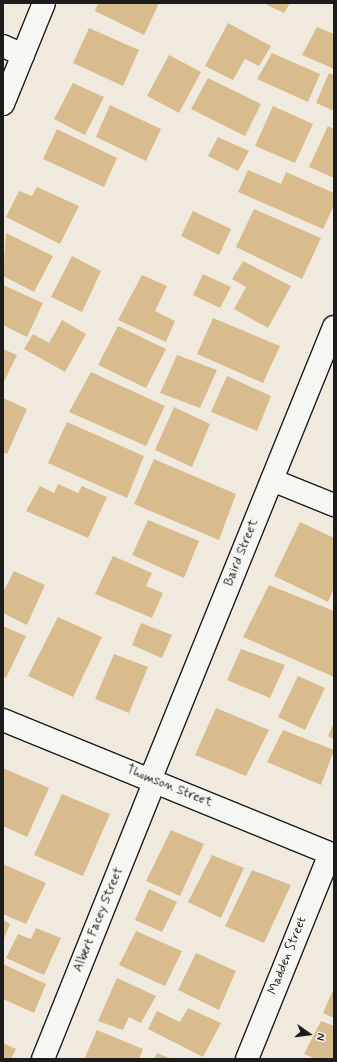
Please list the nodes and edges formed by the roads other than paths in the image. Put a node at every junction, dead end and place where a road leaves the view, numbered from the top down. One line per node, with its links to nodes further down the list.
1 (44, 3): 3 (street)
2 (3, 46): 3 (street)
3 (23, 55): 4 (street)
4 (3, 104)
5 (334, 327): 6 (street, Baird Street)
6 (272, 480): 7 (street); 9 (street, Baird Street)
7 (334, 505)
8 (3, 720): 9 (street, Thomson Street)
9 (152, 780): 10 (street, Thomson Street); 11 (street, Albert Facey Street)
10 (332, 854): 12 (street, Madden Street)
11 (43, 1059)
12 (247, 1059)

